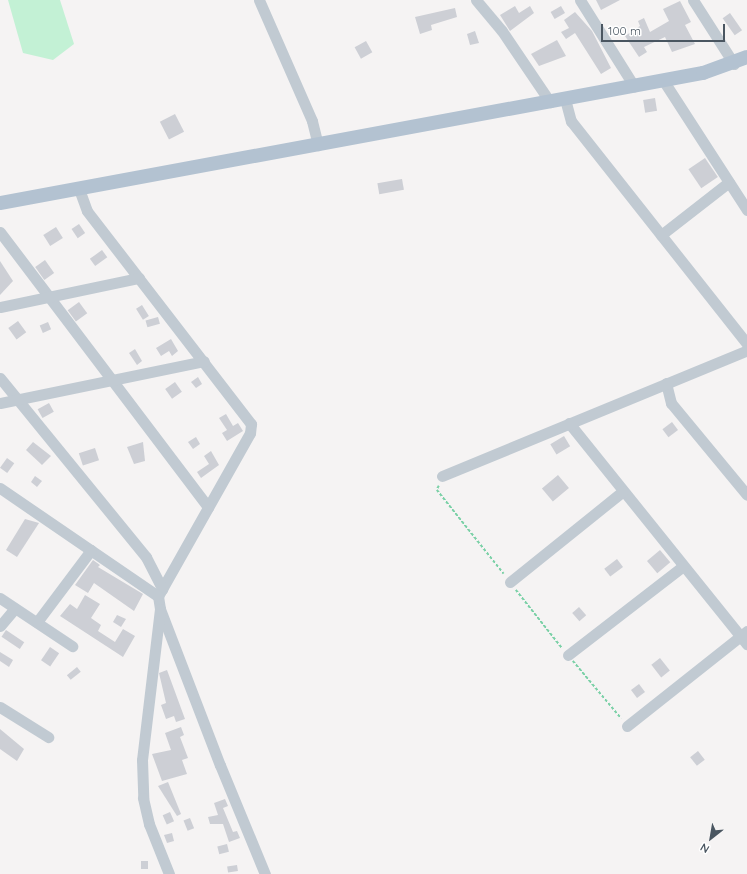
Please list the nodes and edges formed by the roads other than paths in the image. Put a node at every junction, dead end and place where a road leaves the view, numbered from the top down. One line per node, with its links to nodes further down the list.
1 (259, 0): 11 (street)
2 (476, 0): 10 (street)
3 (580, 0): 8 (street)
4 (694, 0): 6 (street)
5 (747, 57): 6 (main road)
6 (734, 64): 7 (main road)
7 (662, 80): 8 (main road); 12 (street)
8 (634, 86): 9 (main road)
9 (565, 99): 10 (main road); 17 (street)
10 (550, 102): 11 (main road)
11 (318, 145): 13 (main road)
12 (729, 182): 15 (street); 17 (street)
13 (79, 189): 14 (main road); 18 (street)
14 (0, 203)
15 (747, 210)
16 (0, 232): 19 (street)
17 (661, 235): 21 (street)
18 (139, 278): 19 (street); 23 (street)
19 (49, 297): 20 (street); 25 (street)
20 (0, 307)
21 (747, 344)
22 (747, 350): 26 (street)
23 (204, 361): 25 (street); 34 (street)
24 (0, 378): 27 (street)
25 (112, 380): 27 (street); 34 (street)
26 (666, 383): 29 (street); 33 (street)
27 (18, 399): 28 (street); 38 (street)
28 (0, 403)
29 (569, 423): 30 (street); 32 (street)
30 (442, 476)
31 (0, 488): 35 (street)
32 (623, 491): 36 (street); 37 (street)
33 (747, 495)
34 (208, 507): 38 (street)
35 (91, 550): 38 (street); 42 (street)
36 (683, 566): 44 (street); 46 (street)
37 (510, 582)
38 (160, 592): 41 (street)
39 (0, 598): 40 (street)
40 (15, 608): 42 (street); 43 (street)
41 (160, 609): 50 (street); 51 (street)
42 (37, 622): 45 (street)
43 (0, 626)
44 (745, 637): 48 (street)
45 (72, 646)
46 (568, 655)
47 (0, 707): 49 (street)
48 (627, 726)
49 (48, 737)
50 (169, 874)
51 (265, 874)

